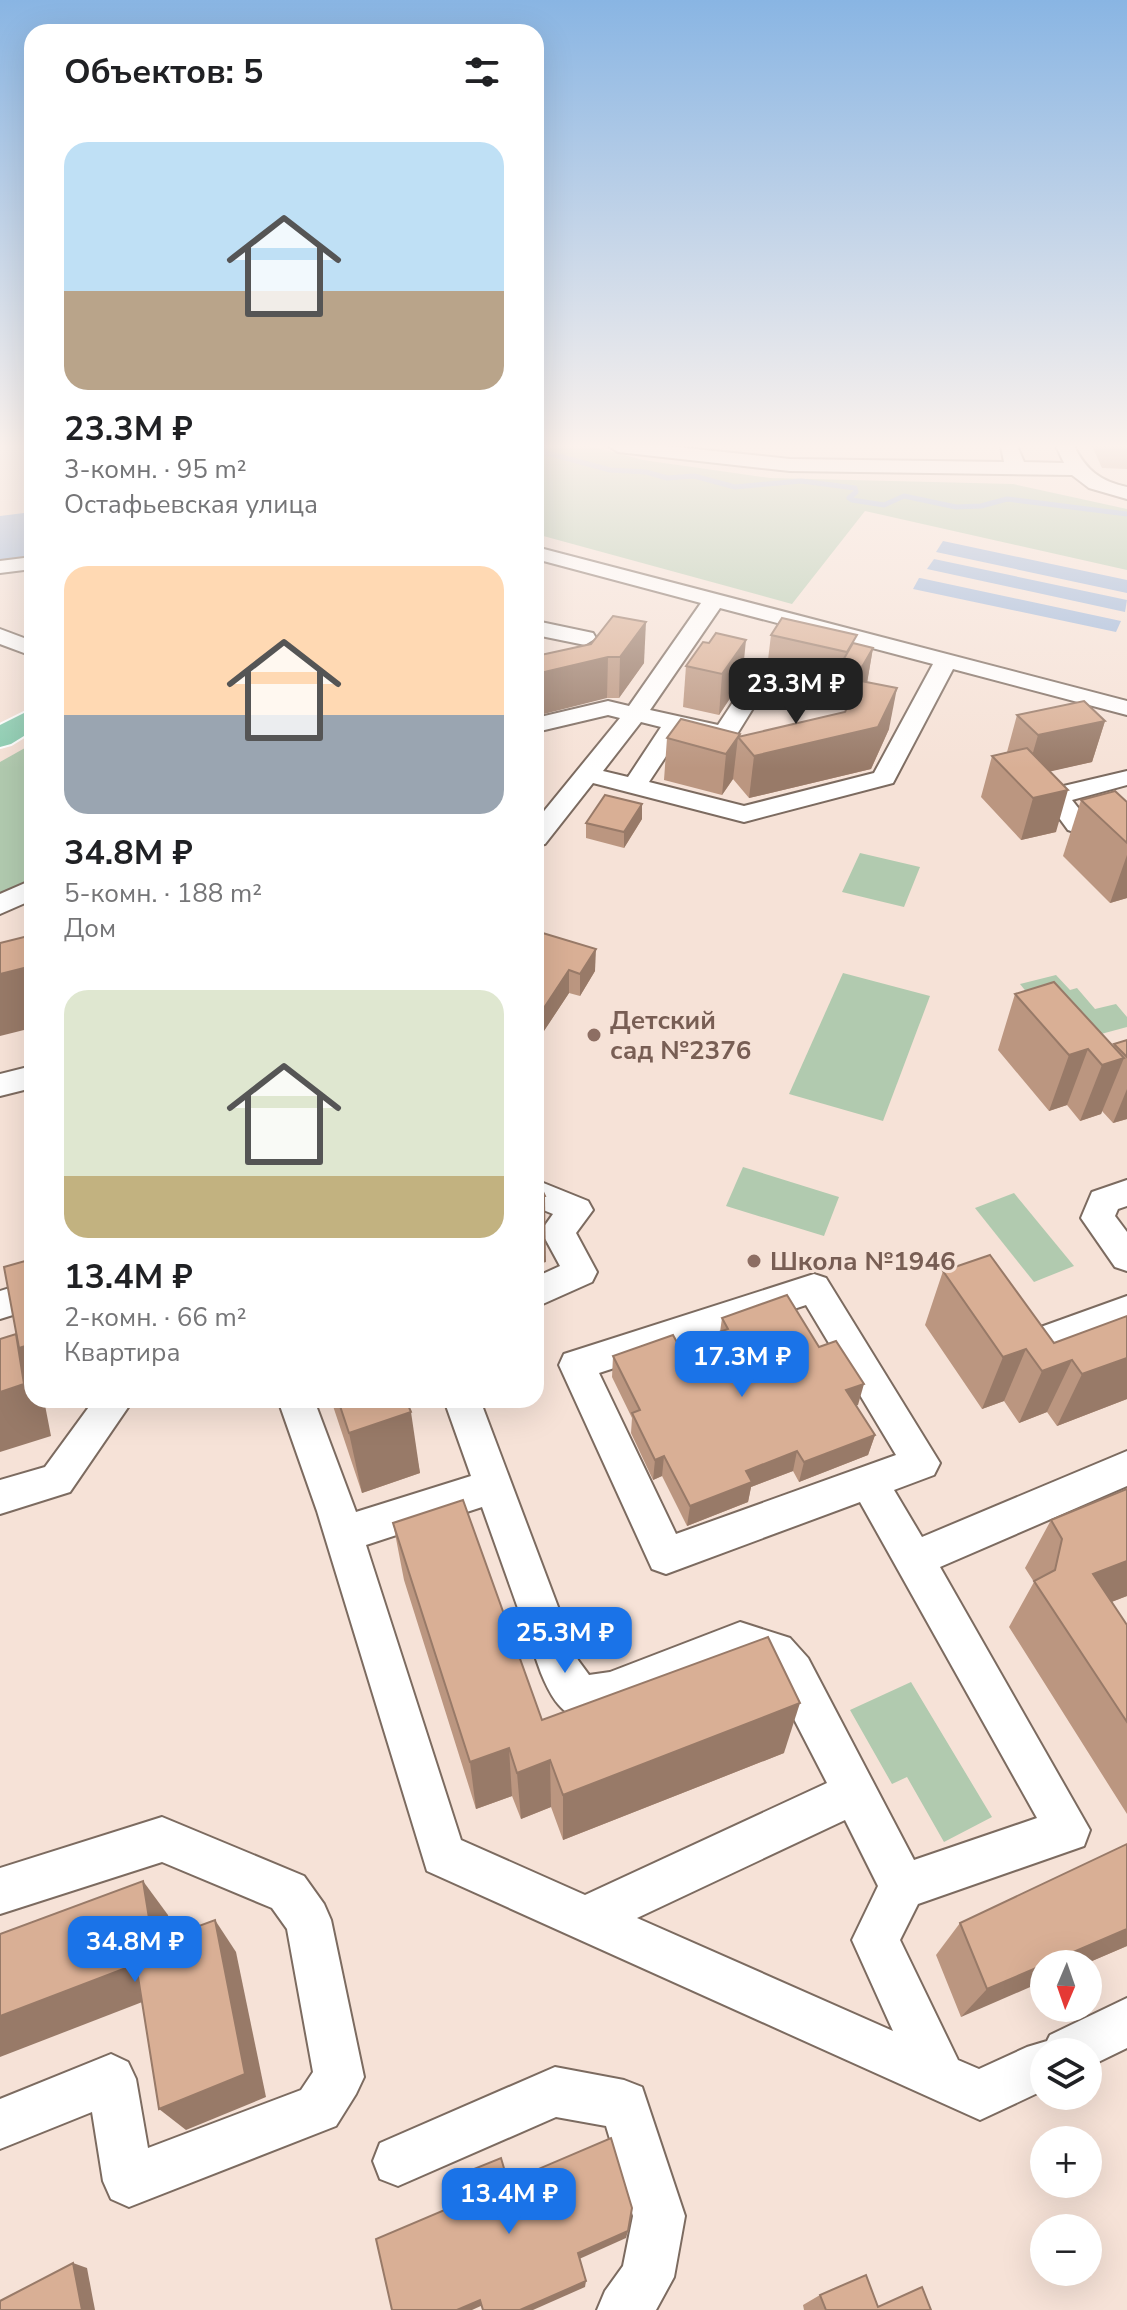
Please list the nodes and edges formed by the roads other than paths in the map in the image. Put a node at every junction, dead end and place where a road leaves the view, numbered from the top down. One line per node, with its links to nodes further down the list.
1 (544, 555): 4 (street)
2 (24, 564): 3 (street)
3 (0, 567)
4 (714, 600): 9 (street); 12 (street)
5 (544, 630): 7 (street)
6 (0, 636): 8 (street)
7 (585, 638)
8 (24, 646)
9 (946, 661): 11 (street); 17 (street)
10 (815, 701): 15 (street)
11 (1127, 708)
12 (636, 713): 14 (street); 15 (street); 17 (street)
13 (24, 723): 16 (main road)
14 (544, 723)
15 (676, 723): 19 (street)
16 (0, 738)
17 (586, 774): 20 (street)
18 (1127, 778): 21 (street)
19 (639, 779)
20 (544, 828)
21 (1127, 853)
22 (24, 893): 23 (street)
23 (0, 905)
24 (24, 1079): 25 (street)
25 (0, 1085)
26 (1127, 1193): 28 (street)
27 (544, 1196): 29 (street)
28 (1127, 1257)
29 (544, 1289)
30 (24, 1298): 31 (street)
31 (0, 1305)
32 (1003, 1307): 33 (street)
33 (1127, 1310)
34 (109, 1408): 40 (street)
35 (299, 1408): 41 (street)
36 (465, 1408): 39 (street)
37 (869, 1482): 37 (street); 42 (street)
38 (1117, 1483): 42 (street)
39 (493, 1486): 41 (street); 43 (street)
40 (0, 1497)
41 (343, 1534): 46 (street)
42 (914, 1559): 44 (street)
43 (854, 1793): 44 (street); 46 (street)
44 (903, 1886): 50 (street)
45 (0, 1891): 51 (street)
46 (586, 1918): 50 (street)
47 (1127, 2022): 48 (street)
48 (1095, 2038)
49 (1030, 2071): 50 (street)
50 (940, 2077)
51 (0, 2124)
52 (398, 2161): 53 (street)
53 (624, 2310)

